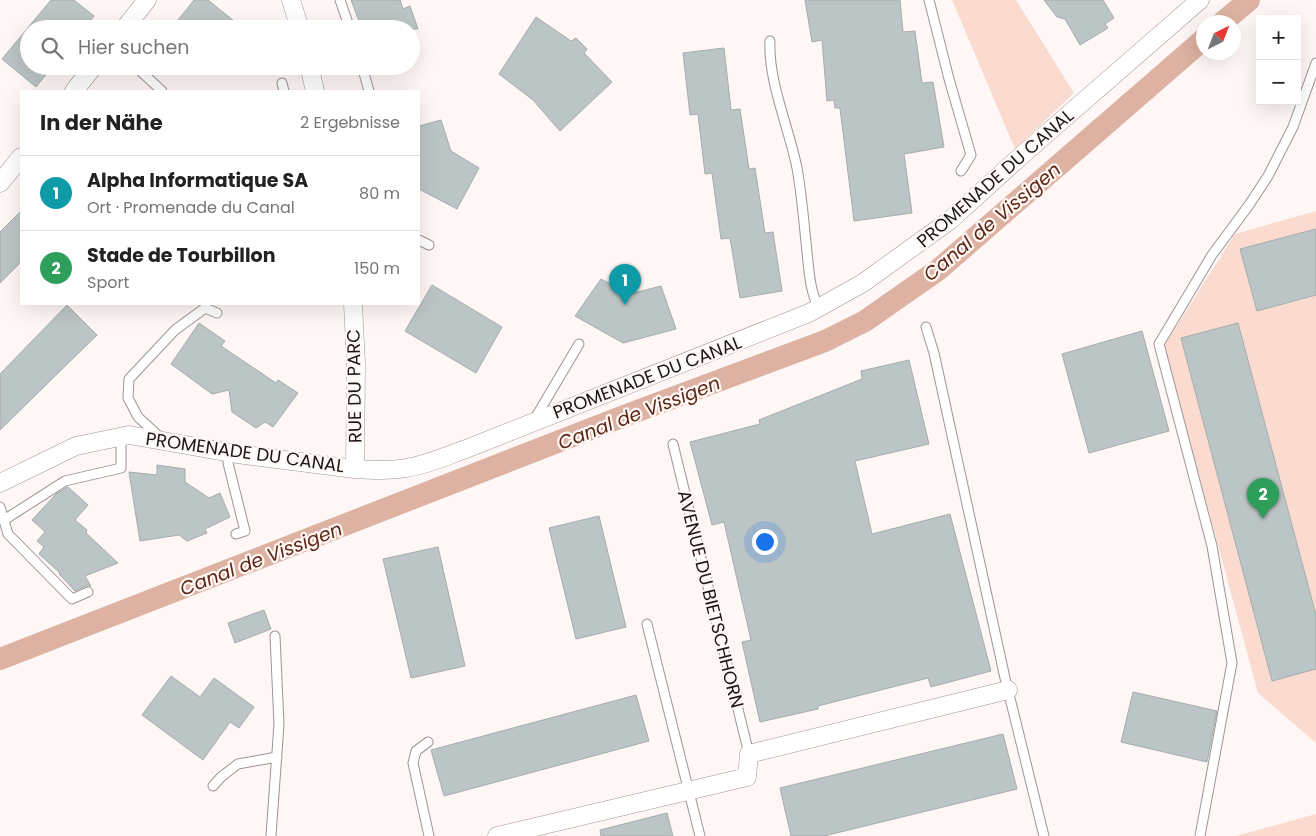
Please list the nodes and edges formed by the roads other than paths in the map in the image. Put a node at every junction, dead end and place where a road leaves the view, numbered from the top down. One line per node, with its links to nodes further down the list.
1 (147, 0): 6 (street)
2 (291, 0): 7 (street)
3 (340, 0): 8 (lane)
4 (929, 0): 20 (lane)
5 (1200, 0): 25 (street, PROMENADE DU CANAL)
6 (131, 20)
7 (297, 20)
8 (347, 20)
9 (770, 41): 25 (lane)
10 (1316, 63): 53 (lane)
11 (87, 75): 15 (street)
12 (144, 75): 16 (lane)
13 (311, 75): 17 (street)
14 (364, 75): 18 (lane)
15 (75, 90)
16 (161, 90)
17 (315, 90)
18 (367, 90)
19 (18, 166): 21 (street)
20 (961, 171)
21 (0, 183)
22 (420, 241): 23 (lane)
23 (429, 246)
24 (353, 305): 34 (street, RUE DU PARC)
25 (819, 308): 29 (street, PROMENADE DU CANAL)
26 (217, 313): 31 (lane)
27 (926, 327): 42 (lane)
28 (579, 344): 29 (lane)
29 (534, 420): 34 (street, PROMENADE DU CANAL)
30 (121, 436): 31 (street, PROMENADE DU CANAL); 35 (street, PROMENADE DU CANAL); 37 (lane)
31 (165, 441): 33 (street, PROMENADE DU CANAL)
32 (673, 444): 44 (lane, AVENUE DU BIETSCHHORN)
33 (229, 453): 34 (street, PROMENADE DU CANAL); 38 (lane)
34 (355, 469)
35 (0, 483)
36 (0, 507): 37 (lane)
37 (4, 520): 39 (lane)
38 (236, 534)
39 (88, 592)
40 (647, 624): 47 (lane)
41 (274, 636): 45 (lane)
42 (1008, 690): 44 (street); 52 (lane)
43 (428, 742): 49 (lane)
44 (749, 754): 47 (street, AVENUE DU BIETSCHHORN)
45 (277, 757): 46 (lane); 48 (lane)
46 (213, 786)
47 (689, 791): 50 (street, AVENUE DU BIETSCHHORN); 51 (lane)
48 (271, 836)
49 (429, 836)
50 (497, 836)
51 (700, 836)
52 (1044, 836)
53 (1200, 836)

